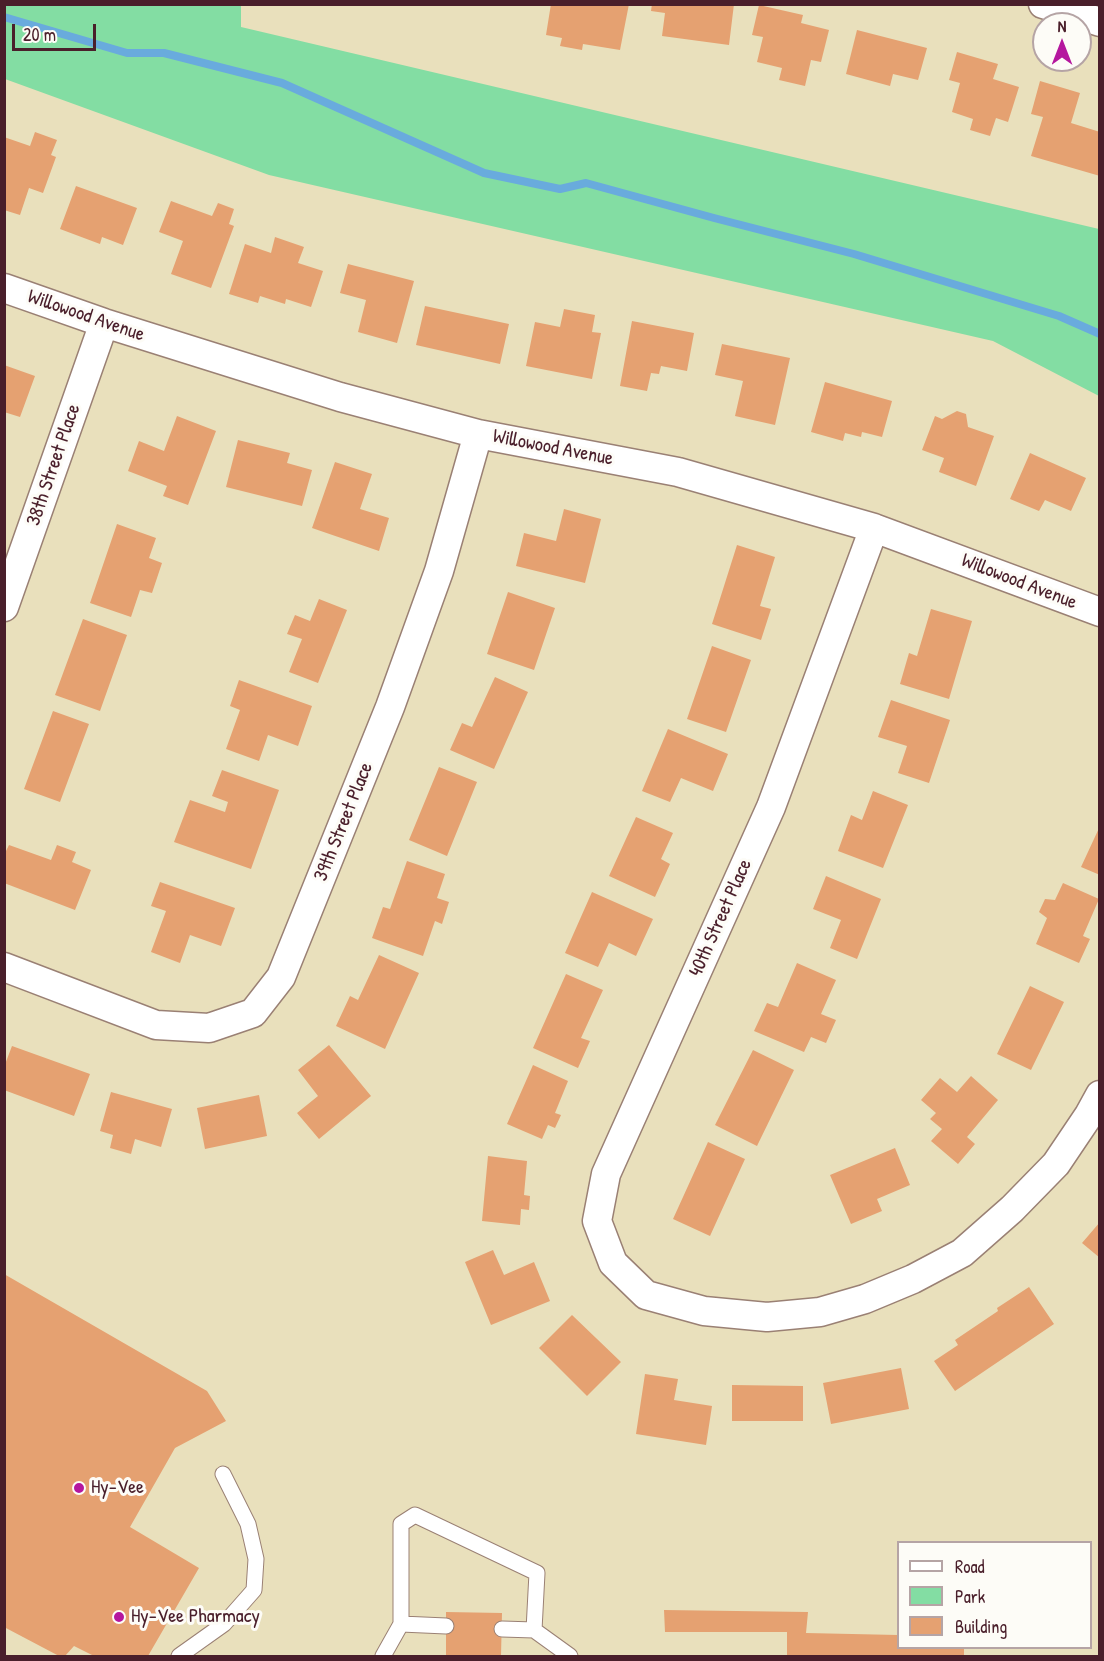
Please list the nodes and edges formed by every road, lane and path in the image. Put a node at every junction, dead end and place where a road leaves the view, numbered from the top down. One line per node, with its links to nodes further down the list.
1 (1043, 4): 2 (street)
2 (1100, 22)
3 (4, 288): 4 (street, Willowood Avenue)
4 (104, 323): 5 (street, Willowood Avenue); 7 (street, 38th Street Place)
5 (478, 434): 6 (street, Willowood Avenue); 9 (street, 39th Street Place)
6 (874, 528): 8 (street, Willowood Avenue); 10 (street, 40th Street Place)
7 (4, 607)
8 (1100, 612)
9 (4, 967)
10 (1100, 1095)
11 (224, 1474): 16 (lane)
12 (401, 1624): 13 (lane); 15 (lane); 17 (lane)
13 (446, 1626)
14 (502, 1629): 15 (lane)
15 (534, 1630): 18 (lane)
16 (179, 1656)
17 (383, 1656)
18 (570, 1656)

